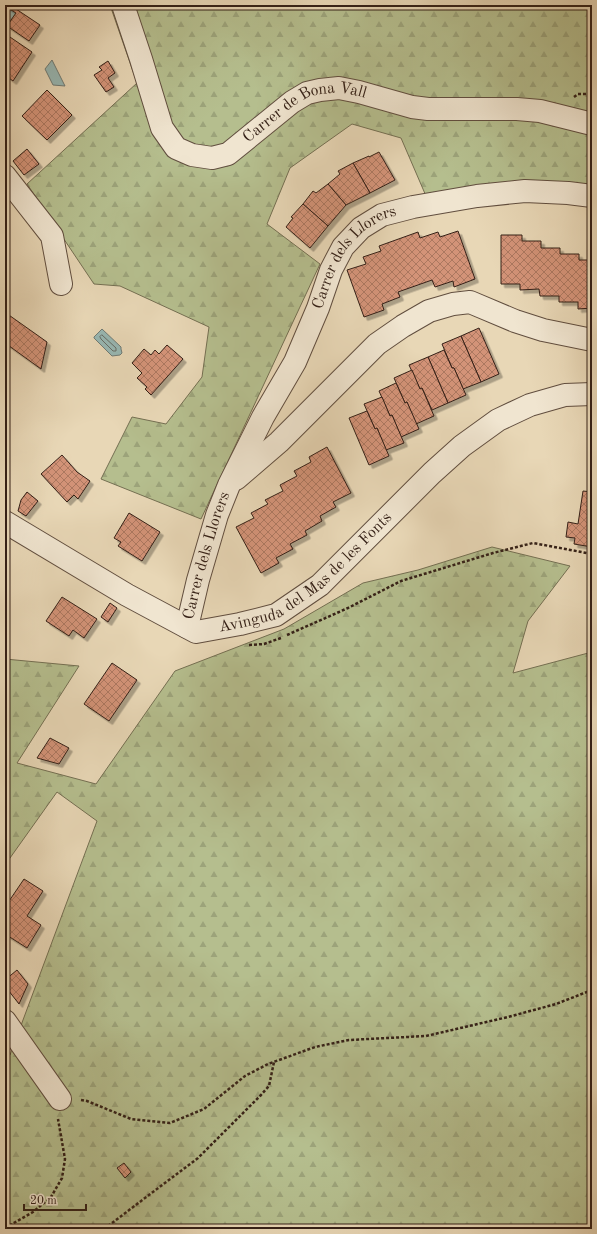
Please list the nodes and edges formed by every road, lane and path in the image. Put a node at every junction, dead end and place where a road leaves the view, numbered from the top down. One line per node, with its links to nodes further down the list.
1 (123, 5): 2 (street, Carrer de Bona Vall)
2 (592, 124)
3 (5, 176): 5 (street)
4 (592, 196): 8 (street, Carrer dels Llorers)
5 (61, 284)
6 (592, 340): 8 (street, Carrer dels Llorers)
7 (592, 394): 11 (street, Avinguda del Mas de les Fonts)
8 (229, 485): 11 (street, Carrer dels Llorers)
9 (5, 522): 11 (street, Avinguda del Mas de les Fonts)
10 (592, 554): 12 (path)
11 (187, 627)
12 (249, 645)
13 (592, 990): 15 (path)
14 (5, 1021): 16 (street)
15 (274, 1061): 16 (path); 18 (path)
16 (60, 1099): 17 (path)
17 (5, 1228)
18 (104, 1229)

